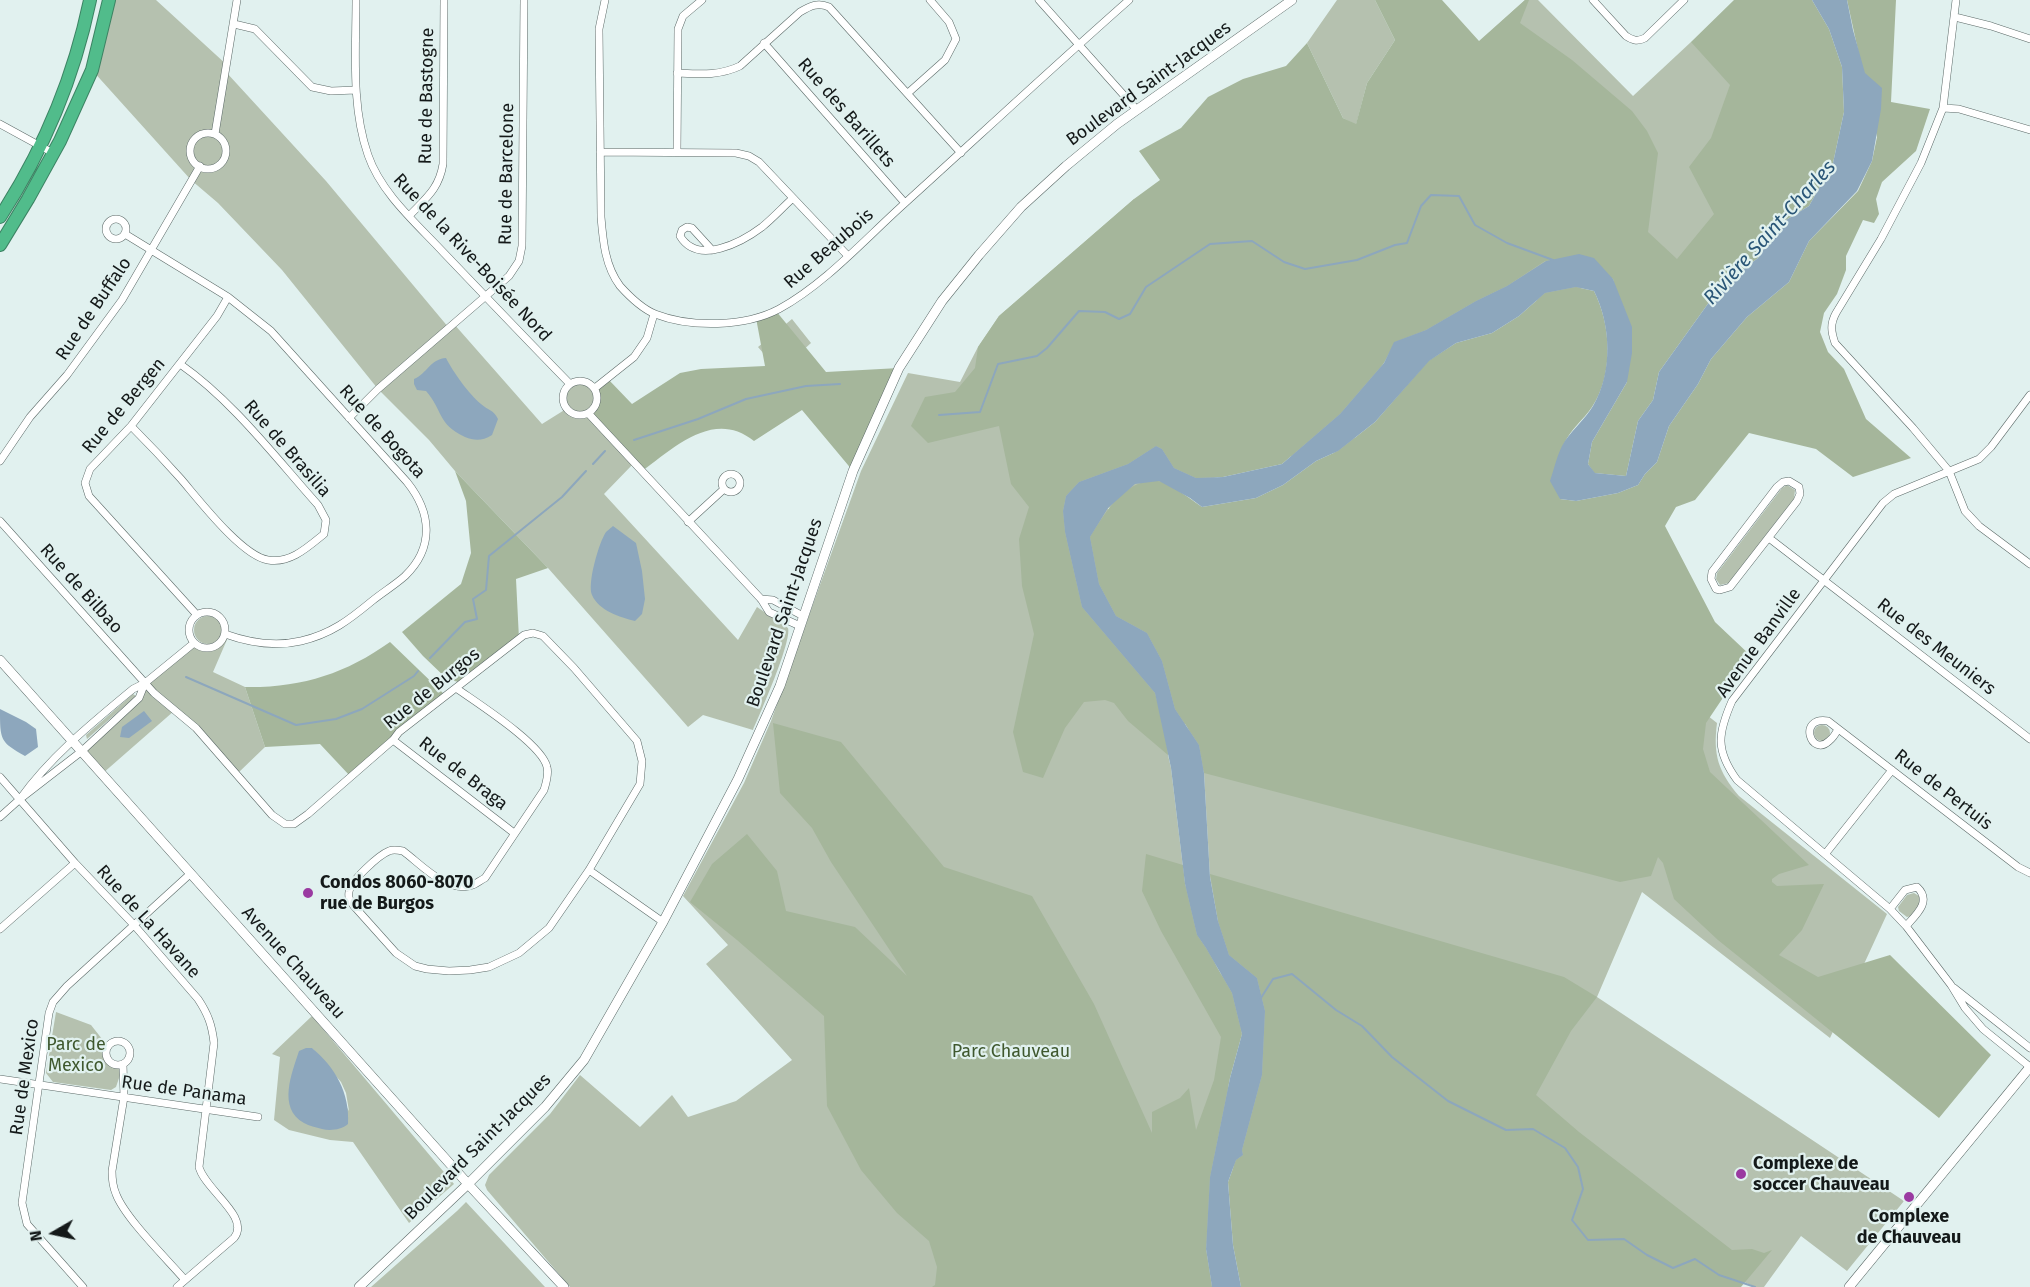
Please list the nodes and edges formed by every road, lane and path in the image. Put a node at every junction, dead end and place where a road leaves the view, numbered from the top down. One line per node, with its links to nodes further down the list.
1 (90, 0): 29 (highway)
2 (109, 0): 31 (highway)
3 (237, 0): 17 (street)
4 (356, 0): 22 (street, Rue de la Rive-Boisée Nord)
5 (444, 0): 37 (street, Rue de Bastogne)
6 (524, 0): 45 (street, Rue de Barcelone)
7 (604, 0): 30 (street, Rue Beaubois)
8 (702, 0): 21 (street)
9 (930, 0): 23 (street)
10 (1039, 0): 20 (street)
11 (1129, 0): 20 (street, Rue Beaubois)
12 (1292, 0): 25 (street, Boulevard Saint-Jacques)
13 (1593, 0): 14 (street)
14 (1684, 0)
15 (1956, 0): 16 (street)
16 (1955, 17): 18 (street); 24 (street)
17 (234, 24): 22 (street); 28 (street)
18 (2030, 39)
19 (764, 43): 21 (street); 23 (street); 36 (street, Rue des Barillets)
20 (1079, 44): 25 (street); 33 (street, Rue Beaubois)
21 (677, 73): 32 (street)
22 (356, 90): 37 (street, Rue de la Rive-Boisée Nord)
23 (908, 93): 33 (street)
24 (1942, 108): 27 (street); 55 (street)
25 (1137, 110): 64 (street, Boulevard Saint-Jacques)
26 (0, 124): 29 (street)
27 (2030, 130)
28 (215, 134): 34 (street); 34 (street)
29 (41, 146): 31 (street); 38 (highway)
30 (600, 152): 32 (street); 46 (street, Rue Beaubois)
31 (53, 153): 40 (highway)
32 (677, 153): 35 (street)
33 (961, 153): 36 (street, Rue Beaubois)
34 (200, 166): 42 (street, Rue de Buffalo)
35 (793, 198): 41 (street); 43 (street)
36 (905, 203): 43 (street, Rue Beaubois)
37 (409, 216): 45 (street, Rue de la Rive-Boisée Nord)
38 (0, 217)
39 (125, 234): 42 (street, Rue de Bogota)
40 (0, 245)
41 (712, 250): 41 (street)
42 (151, 251): 44 (street, Rue de Bogota); 54 (street, Rue de Buffalo)
43 (848, 256): 46 (street, Rue Beaubois)
44 (228, 297): 47 (street, Rue de Bergen); 52 (street, Rue de Bogota)
45 (485, 297): 48 (street, Rue de la Rive-Boisée Nord); 52 (street, Rue de Barcelone)
46 (654, 314): 49 (street)
47 (180, 363): 53 (street, Rue de Bergen); 53 (street, Rue de Brasilia)
48 (570, 384): 49 (street); 51 (street)
49 (595, 388): 51 (street)
50 (2030, 395): 55 (street, Avenue Banville)
51 (588, 413): 58 (street)
52 (349, 418): 66 (street, Rue de Bogota)
53 (131, 426): 63 (street, Rue de Bergen)
54 (0, 461)
55 (1948, 471): 60 (street); 61 (street, Avenue Banville)
56 (724, 489): 58 (street)
57 (0, 521): 69 (street, Rue de Bilbao)
58 (688, 522): 62 (street)
59 (1769, 538): 59 (street); 61 (street, Rue des Meuniers)
60 (2030, 564)
61 (1824, 579): 73 (street, Rue des Meuniers); 82 (street, Avenue Banville)
62 (761, 599): 64 (street); 65 (street)
63 (196, 615): 66 (street); 67 (street)
64 (803, 616): 65 (street, Boulevard Saint-Jacques)
65 (800, 626): 88 (street, Boulevard Saint-Jacques)
66 (225, 634): 67 (street)
67 (194, 643): 70 (street)
68 (0, 660): 74 (street, Avenue Chauveau)
69 (139, 676): 70 (street, Rue de Burgos)
70 (145, 683): 74 (street); 75 (street, Rue de Burgos); 76 (street)
71 (456, 688): 75 (street, Rue de Burgos); 81 (street); 84 (street, Rue de Burgos)
72 (1839, 729): 77 (street, Rue de Pertuis)
73 (2030, 739)
74 (73, 740): 76 (street, Avenue Chauveau); 79 (street)
75 (393, 740): 81 (street, Rue de Braga)
76 (82, 751): 79 (street); 86 (street, Avenue Chauveau)
77 (1892, 770): 82 (street); 85 (street, Rue de Pertuis)
78 (0, 777): 79 (street, Rue de La Havane)
79 (20, 799): 80 (street); 83 (street, Rue de La Havane)
80 (0, 817)
81 (514, 833): 84 (street)
82 (1826, 853): 87 (street, Avenue Banville)
83 (75, 863): 89 (street, Rue de La Havane); 91 (street)
84 (589, 870): 88 (street)
85 (2030, 873)
86 (190, 874): 89 (street, Rue de Mexico); 101 (street, Avenue Chauveau)
87 (1890, 909): 90 (street, Avenue Banville); 90 (street)
88 (663, 922): 101 (street, Boulevard Saint-Jacques)
89 (134, 925): 97 (street, Rue de Mexico); 99 (street, Rue de La Havane)
90 (1906, 926): 92 (street, Avenue Banville)
91 (0, 929)
92 (1951, 985): 93 (street, Avenue Banville); 95 (street, Avenue Banville)
93 (2030, 1047)
94 (123, 1064): 98 (street)
95 (2030, 1067): 107 (street)
96 (0, 1079): 97 (street, Rue de Panama)
97 (39, 1084): 98 (street, Rue de Panama); 103 (street, Rue de Mexico)
98 (123, 1097): 99 (street, Rue de Panama); 102 (street)
99 (204, 1110): 100 (street, Rue de Panama); 102 (street)
100 (258, 1117)
101 (468, 1184): 105 (street, Boulevard Saint-Jacques); 106 (street, Avenue Chauveau)
102 (185, 1280): 104 (street)
103 (83, 1287)
104 (177, 1287)
105 (359, 1287)
106 (564, 1287)
107 (1849, 1287)

